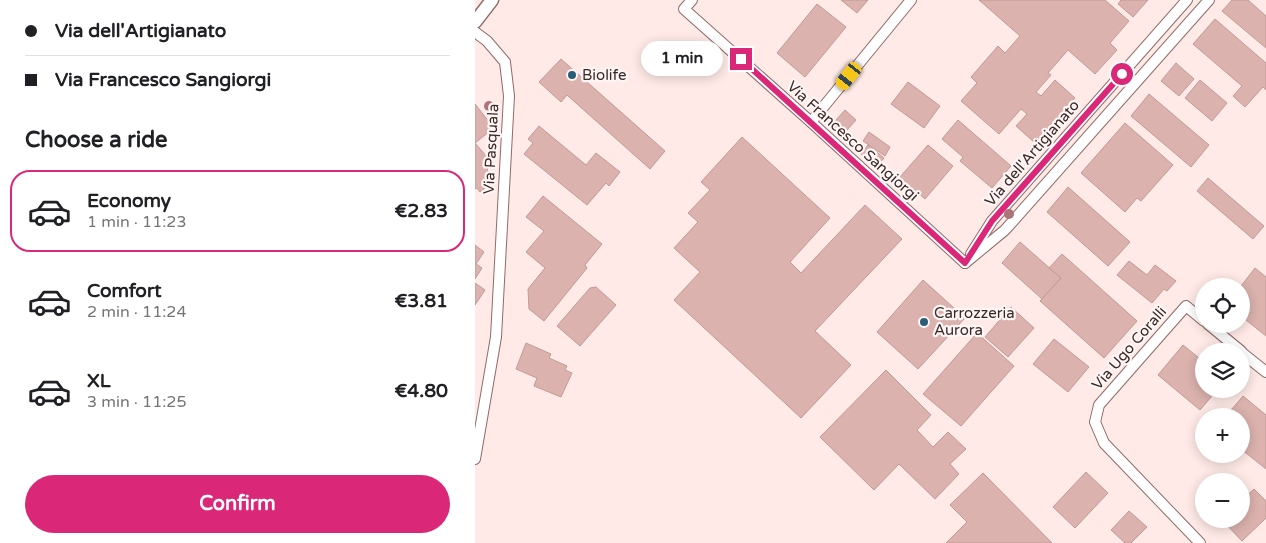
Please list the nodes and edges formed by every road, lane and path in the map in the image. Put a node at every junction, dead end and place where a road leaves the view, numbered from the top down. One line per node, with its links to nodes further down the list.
1 (492, 0): 6 (street)
2 (692, 0): 8 (street, Via Francesco Sangiorgi)
3 (911, 0): 8 (street)
4 (1187, 0): 9 (street, Via dell'Artigianato)
5 (1209, 0): 9 (street, Via dell'Artigianato)
6 (475, 22)
7 (475, 32): 15 (street, Via Pasquala)
8 (811, 122): 9 (street, Via Francesco Sangiorgi)
9 (965, 263)
10 (1195, 314): 16 (street, Via Ugo Coralli)
11 (1218, 333): 12 (street)
12 (1231, 343)
13 (1250, 359): 14 (street)
14 (1266, 372)
15 (475, 460)
16 (1200, 543)

